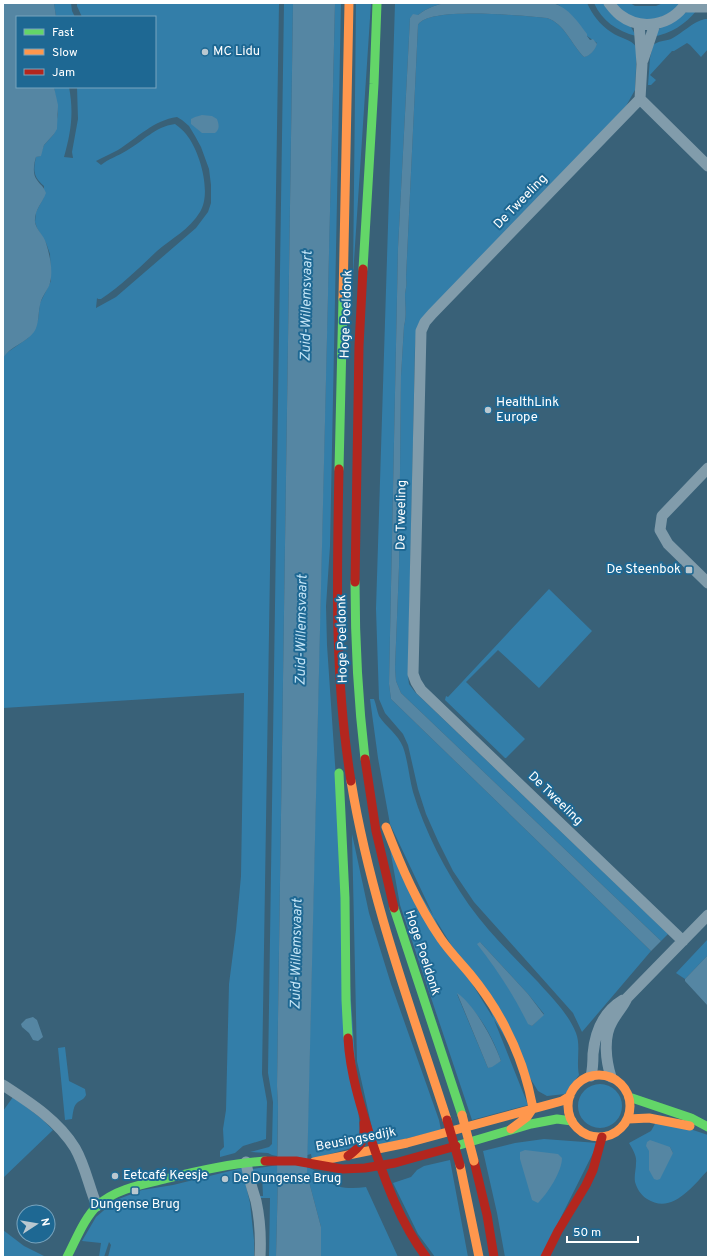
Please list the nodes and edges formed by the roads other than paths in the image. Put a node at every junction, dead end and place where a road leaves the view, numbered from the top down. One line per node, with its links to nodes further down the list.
1 (349, 3): 13 (main road, Hoge Poeldonk)
2 (377, 3): 14 (main road, Hoge Poeldonk)
3 (609, 3): 6 (street)
4 (684, 5): 5 (street); 7 (street)
5 (708, 7)
6 (639, 24): 7 (street); 8 (street)
7 (655, 24): 8 (street)
8 (642, 64): 9 (street)
9 (640, 99): 10 (street); 18 (street, De Tweeling)
10 (708, 166)
11 (708, 468): 12 (street)
12 (708, 583)
13 (342, 708): 15 (main road); 41 (main road, Hoge Poeldonk, bridge)
14 (362, 734): 25 (main road); 42 (main road, Hoge Poeldonk, bridge)
15 (337, 751)
16 (338, 766): 26 (main road)
17 (708, 915): 18 (street)
18 (683, 941): 19 (street)
19 (627, 998): 20 (street); 21 (street)
20 (590, 1076): 21 (main road); 23 (main road)
21 (611, 1077): 24 (main road)
22 (3, 1085): 37 (street)
23 (570, 1096): 25 (main road, Beusingsedijk); 28 (main road)
24 (629, 1097): 27 (main road); 29 (main road)
25 (533, 1108): 30 (main road); 32 (main road, Beusingsedijk)
26 (364, 1119): 32 (main road); 33 (main road)
27 (628, 1119): 29 (main road); 31 (main road)
28 (572, 1121): 30 (main road, Beusingsedijk); 31 (main road)
29 (708, 1128)
30 (510, 1129): 36 (main road, Beusingsedijk)
31 (602, 1137): 43 (main road)
32 (374, 1151): 33 (main road, Beusingsedijk); 36 (main road)
33 (348, 1156): 35 (main road, Beusingsedijk)
34 (246, 1162): 35 (main road); 37 (main road); 39 (street)
35 (311, 1163): 36 (main road, Beusingsedijk)
36 (379, 1166): 40 (main road)
37 (97, 1206): 38 (main road)
38 (67, 1257)
39 (260, 1257)
40 (426, 1257)
41 (478, 1257)
42 (494, 1257)
43 (545, 1257)

